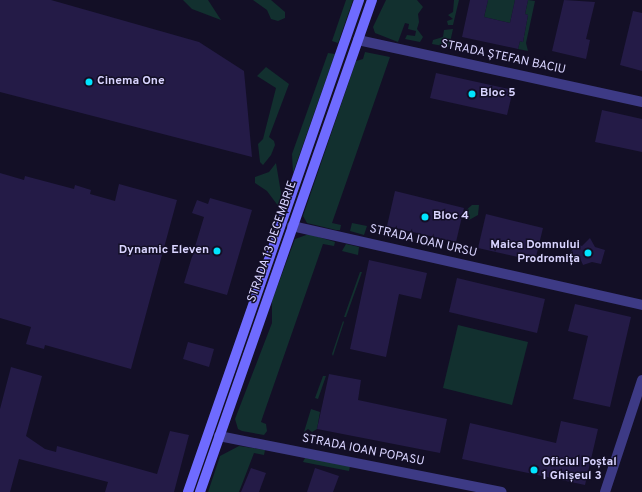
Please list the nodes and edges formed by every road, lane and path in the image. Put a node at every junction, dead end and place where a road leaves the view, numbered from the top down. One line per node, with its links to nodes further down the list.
1 (359, 0): 9 (main road, STRADA 13 DECEMBRIE)
2 (372, 0): 3 (main road, STRADA 13 DECEMBRIE)
3 (358, 40): 4 (street, STRADA ȘTEFAN BACIU); 5 (main road, STRADA 13 DECEMBRIE)
4 (642, 102)
5 (292, 226): 6 (street, STRADA IOAN URSU); 8 (main road, STRADA 13 DECEMBRIE)
6 (642, 305)
7 (642, 380): 12 (street)
8 (219, 436): 10 (main road, STRADA 13 DECEMBRIE); 11 (street, STRADA IOAN POPASU)
9 (188, 492)
10 (200, 492)
11 (502, 492)
12 (605, 492)

